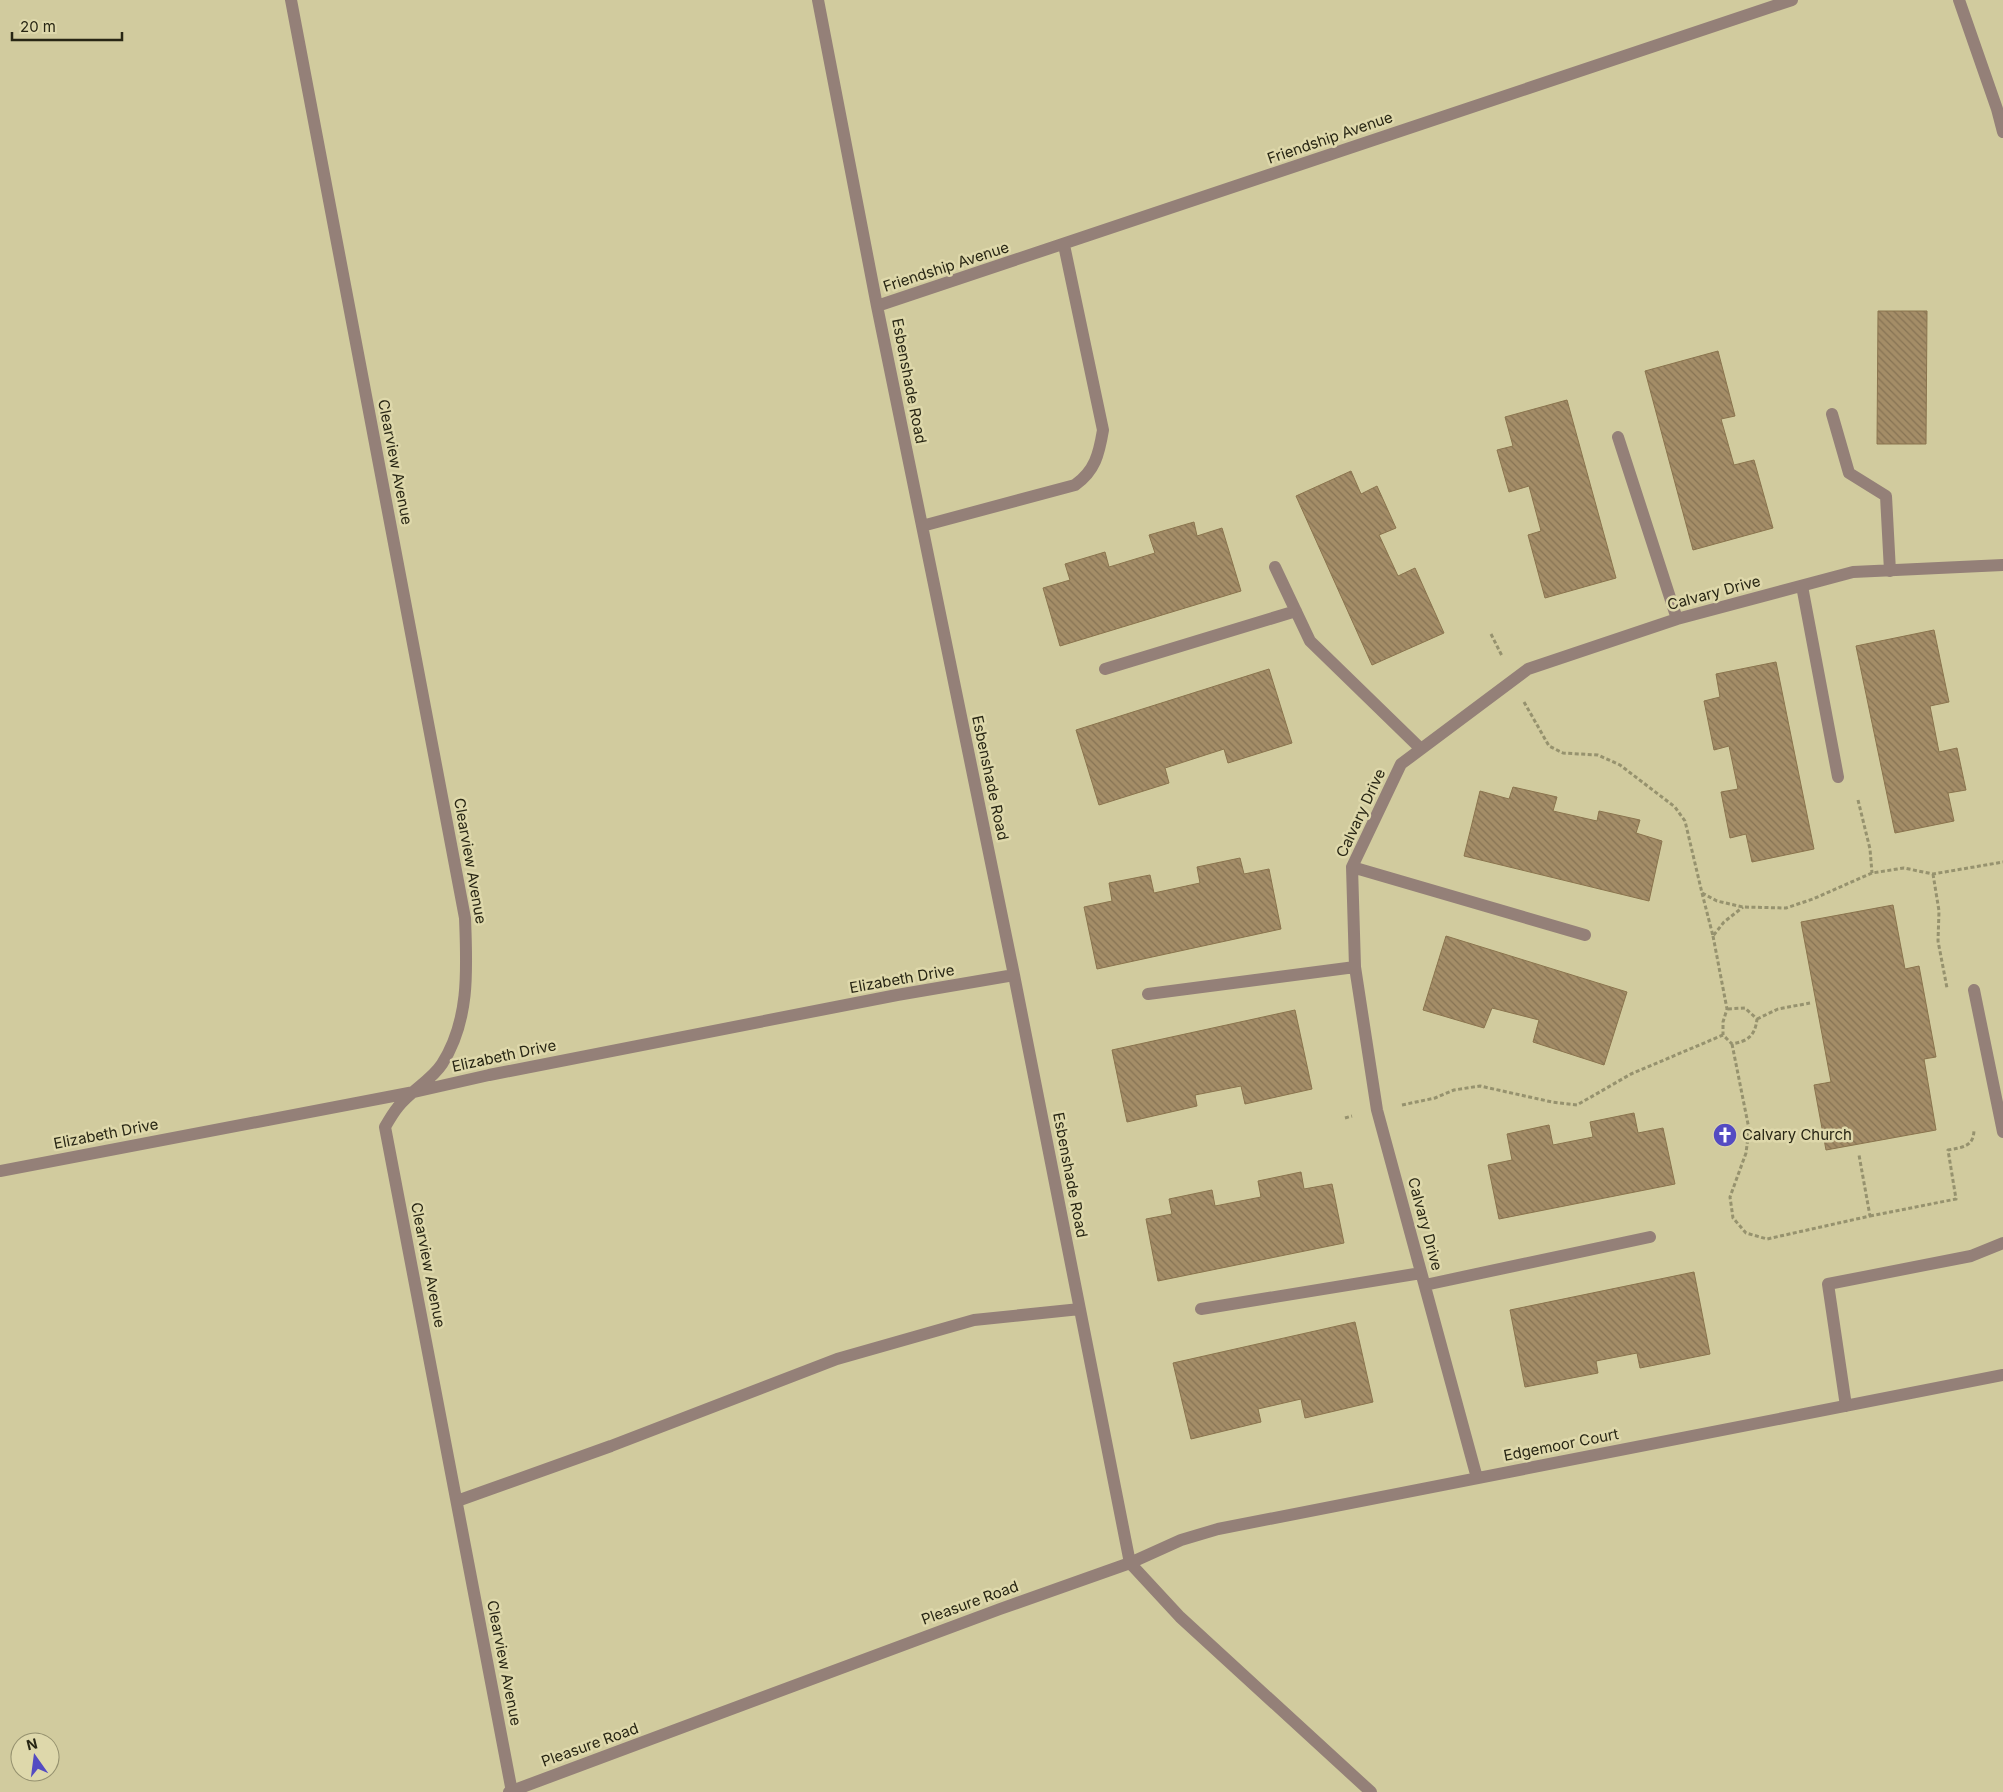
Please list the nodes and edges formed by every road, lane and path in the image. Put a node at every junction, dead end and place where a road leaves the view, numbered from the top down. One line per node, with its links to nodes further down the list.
1 (291, 0): 42 (street, Clearview Avenue)
2 (818, 0): 7 (street, Esbenshade Road)
3 (1792, 0): 6 (street, Friendship Avenue)
4 (1959, 0): 5 (street)
5 (2003, 132)
6 (1064, 245): 7 (street, Friendship Avenue); 10 (street)
7 (877, 306): 10 (street, Esbenshade Road)
8 (1832, 414): 13 (street)
9 (1618, 437): 16 (street)
10 (922, 526): 32 (street, Esbenshade Road)
11 (2003, 565): 13 (street, Calvary Drive)
12 (1275, 567): 15 (street)
13 (1890, 570): 14 (street, Calvary Drive)
14 (1802, 586): 16 (street, Calvary Drive); 21 (street)
15 (1296, 611): 18 (street); 20 (street)
16 (1677, 619): 19 (street, Calvary Drive)
17 (1491, 634): 19 (path)
18 (1105, 668)
19 (1513, 680): 20 (street, Calvary Drive); 27 (path)
20 (1421, 749): 24 (street, Calvary Drive)
21 (1838, 778)
22 (1858, 800): 25 (path)
23 (2003, 862): 26 (path)
24 (1352, 867): 29 (street); 31 (street, Calvary Drive)
25 (1872, 873): 26 (path); 28 (path)
26 (1933, 874): 33 (path)
27 (1702, 892): 28 (path); 30 (path)
28 (1743, 907): 30 (path)
29 (1586, 935)
30 (1714, 936): 37 (path)
31 (1354, 966): 35 (street); 43 (street, Calvary Drive)
32 (1014, 975): 42 (street, Elizabeth Drive); 54 (street, Esbenshade Road)
33 (1947, 988)
34 (1974, 990): 41 (street)
35 (1148, 994)
36 (1810, 1003): 38 (path)
37 (1727, 1009): 38 (path); 39 (path)
38 (1757, 1019): 40 (path)
39 (1723, 1035): 40 (path); 43 (path)
40 (1732, 1044): 49 (path)
41 (1999, 1089): 46 (street)
42 (414, 1092): 48 (street, Elizabeth Drive); 59 (street, Clearview Avenue)
43 (1377, 1110): 44 (path); 52 (street, Calvary Drive)
44 (1345, 1118)
45 (1973, 1122): 49 (path)
46 (2003, 1132)
47 (1859, 1155): 49 (path)
48 (0, 1171)
49 (1870, 1216)
50 (1650, 1237): 53 (street)
51 (2003, 1244): 57 (street)
52 (1421, 1272): 53 (street, Calvary Drive); 55 (street)
53 (1425, 1285): 58 (street, Calvary Drive)
54 (1080, 1309): 59 (street); 60 (street, Esbenshade Road)
55 (1201, 1309)
56 (2003, 1375): 57 (street, Edgemoor Court)
57 (1846, 1406): 58 (street, Edgemoor Court)
58 (1477, 1478): 60 (street, Edgemoor Court)
59 (456, 1500): 61 (street, Clearview Avenue)
60 (1130, 1563): 61 (street, Pleasure Road); 62 (street)
61 (511, 1792)
62 (1371, 1792)

